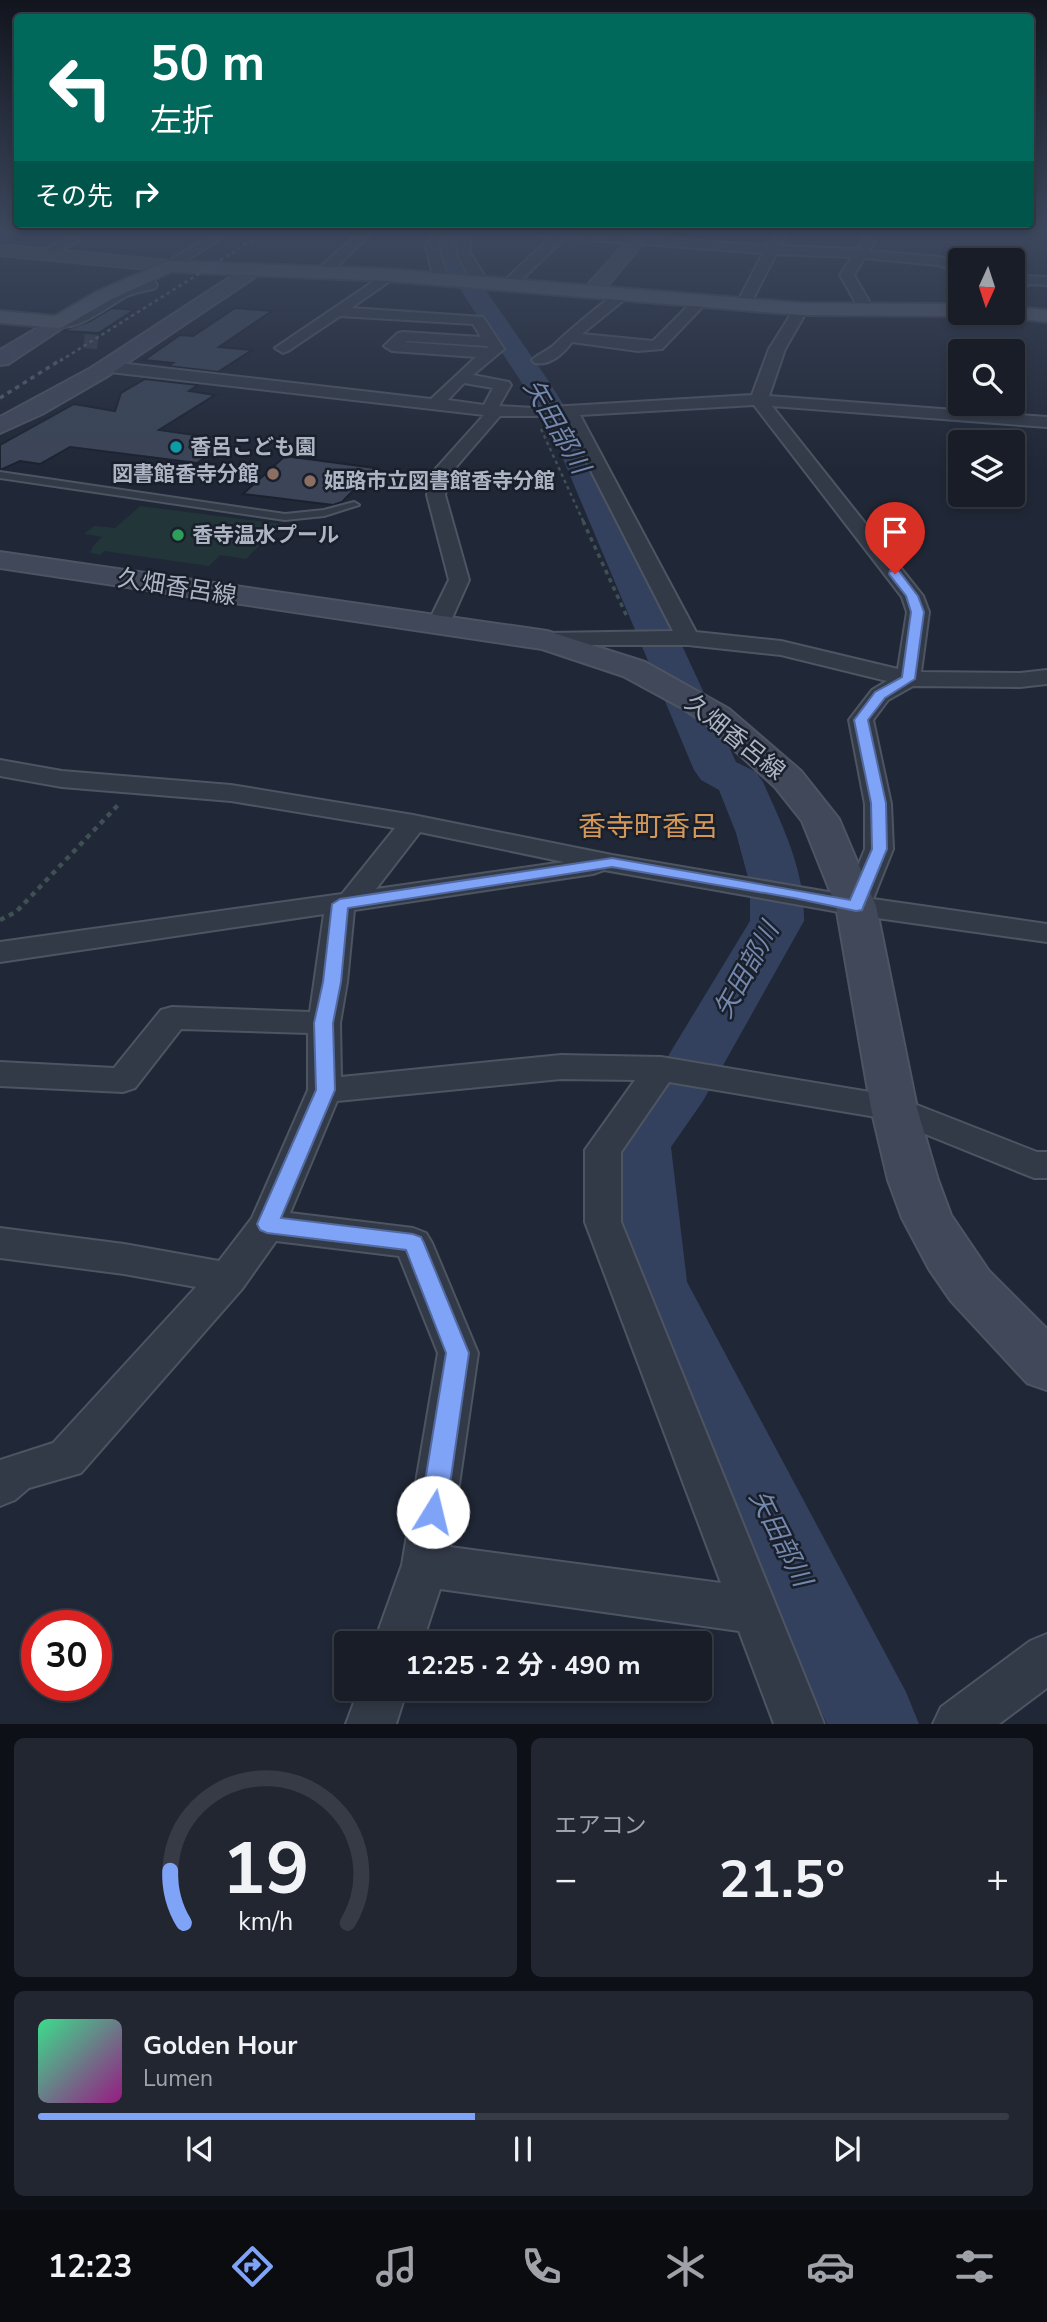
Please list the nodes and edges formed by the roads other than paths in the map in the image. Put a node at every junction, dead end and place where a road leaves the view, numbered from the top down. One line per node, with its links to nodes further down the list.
1 (79, 311): 11 (main road)
2 (192, 311): 18 (main road)
3 (336, 311): 13 (street)
4 (343, 311): 14 (street)
5 (603, 311): 12 (street)
6 (691, 311): 12 (street)
7 (800, 311): 20 (street)
8 (1026, 314): 9 (main road)
9 (1047, 316)
10 (0, 317): 11 (main road)
11 (58, 323): 16 (main road)
12 (568, 337): 17 (street)
13 (283, 348)
14 (491, 348): 15 (street); 19 (street)
15 (387, 350)
16 (0, 359)
17 (540, 360)
18 (110, 367): 21 (street); 25 (main road)
19 (460, 378): 21 (street); 22 (street)
20 (759, 400): 23 (street); 24 (street); 33 (street)
21 (435, 404): 22 (street)
22 (493, 411): 23 (street); 29 (street)
23 (569, 411): 30 (street)
24 (1047, 422)
25 (0, 426)
26 (0, 475): 27 (lane)
27 (354, 505)
28 (0, 560): 29 (main road, 久畑香呂線)
29 (438, 625): 31 (main road, 久畑香呂線)
30 (688, 638): 31 (street); 33 (street)
31 (547, 640): 38 (main road, 久畑香呂線)
32 (1047, 677): 33 (street)
33 (908, 679): 38 (street)
34 (0, 768): 35 (street)
35 (413, 823): 36 (street); 37 (street)
36 (612, 863): 37 (street); 38 (street)
37 (345, 903): 40 (street); 41 (street)
38 (856, 906): 39 (street); 45 (main road, 久畑香呂線)
39 (1047, 933)
40 (0, 952)
41 (324, 1023): 43 (street); 44 (street)
42 (660, 1069): 44 (street); 45 (street); 53 (street)
43 (0, 1074)
44 (325, 1090): 47 (street)
45 (894, 1108): 46 (street); 50 (main road, 久畑香呂線)
46 (1047, 1165)
47 (267, 1224): 49 (street); 52 (street)
48 (0, 1243): 49 (street)
49 (228, 1278): 51 (street)
50 (1047, 1366)
51 (0, 1486)
52 (425, 1565): 53 (street); 54 (street)
53 (754, 1610): 58 (street)
54 (402, 1631)
55 (1047, 1658): 59 (street)
56 (379, 1701): 57 (street)
57 (371, 1724)
58 (799, 1724)
59 (958, 1724)

